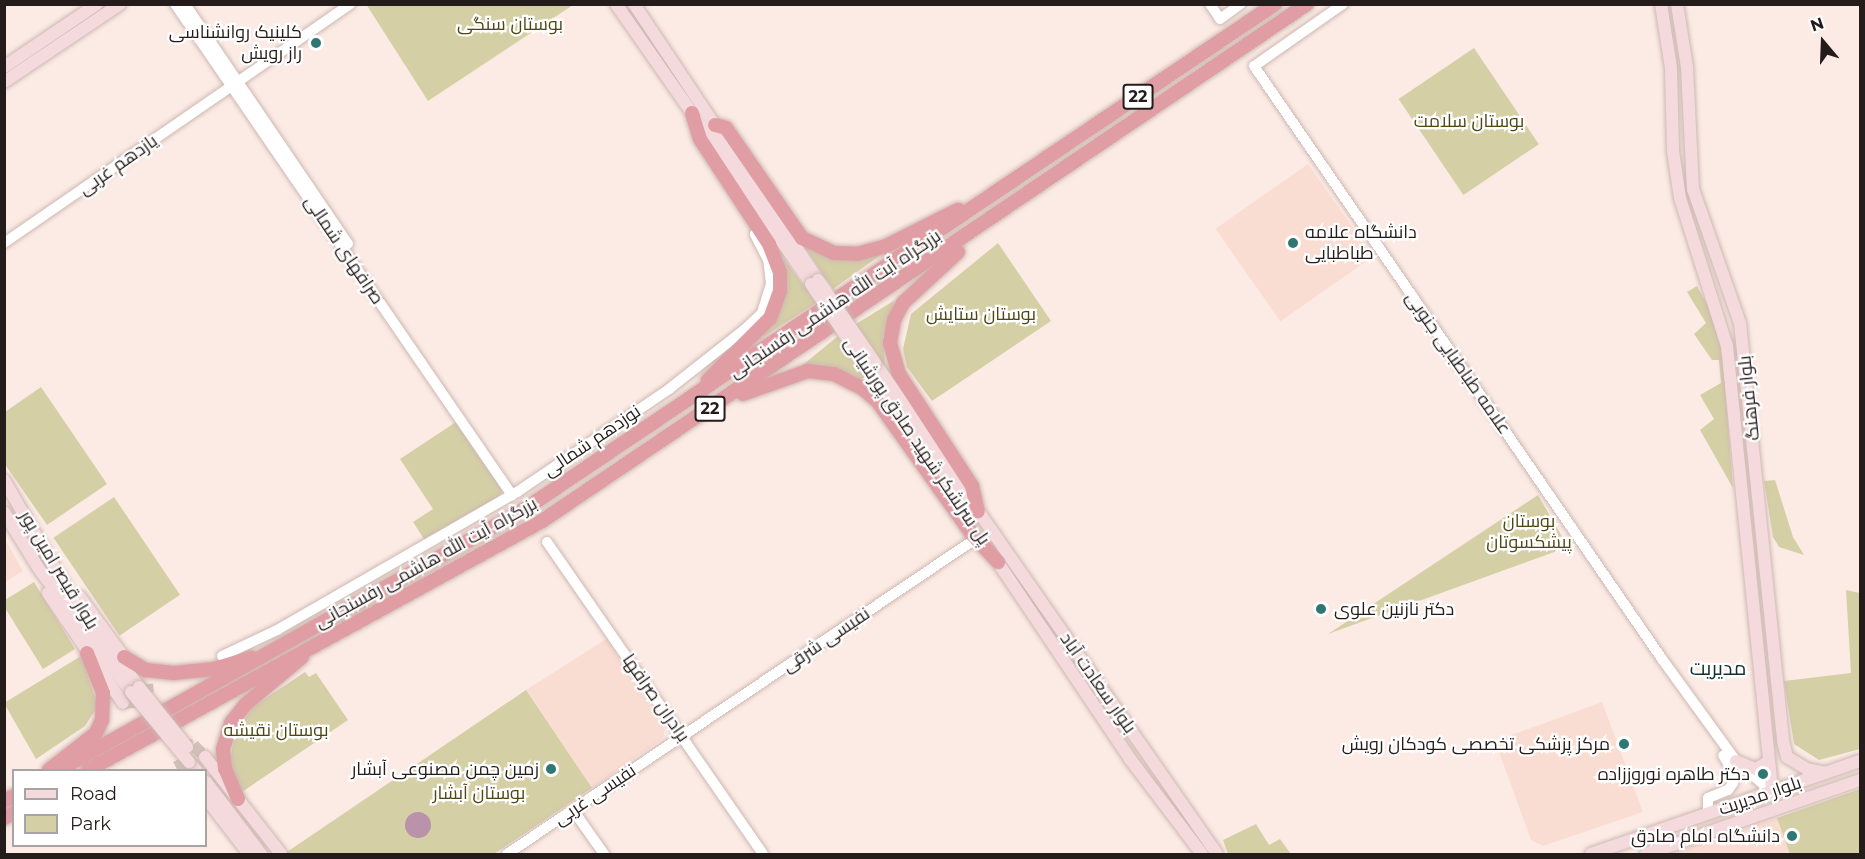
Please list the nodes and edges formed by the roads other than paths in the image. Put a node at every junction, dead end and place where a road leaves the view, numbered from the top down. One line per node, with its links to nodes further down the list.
1 (97, 4): 15 (main road)
2 (120, 4): 16 (main road)
3 (175, 4): 17 (street, صرافهای شمالی)
4 (185, 4): 17 (street, صرافهای شمالی)
5 (351, 4): 17 (street, یازدهم غربی)
6 (616, 4): 18 (main road)
7 (634, 4): 19 (main road)
8 (1210, 4): 9 (street)
9 (1241, 4)
10 (1275, 4): 20 (highway, بزرگراه آیت الله هاشمی رفسنجانی / 22)
11 (1306, 4): 22 (highway, بزرگراه آیت الله هاشمی رفسنجانی / 22)
12 (1342, 4): 42 (street, علامه طباطبایی جنوبی)
13 (1661, 4): 50 (main road, بلوار فرهنگ)
14 (1677, 4): 46 (main road, بلوار فرهنگ)
15 (4, 67)
16 (4, 82)
17 (235, 85): 23 (street, یازدهم غربی); 29 (street, صرافهای شمالی)
18 (692, 113): 24 (main road, پل سرلشکر شهید صادق پورشیانی); 26 (highway)
19 (715, 125): 20 (highway); 24 (main road, پل سرلشکر شهید صادق پورشیانی)
20 (1001, 190): 26 (highway, بزرگراه آیت الله هاشمی رفسنجانی / 22)
21 (743, 216): 29 (street, نوزدهم شمالی)
22 (992, 220): 27 (highway, بزرگراه آیت الله هاشمی رفسنجانی / 22); 30 (highway)
23 (4, 243)
24 (815, 282): 25 (main road, پل سرلشکر شهید صادق پورشیانی, bridge)
25 (872, 366): 30 (main road, پل سرلشکر شهید صادق پورشیانی); 35 (main road, پل سرلشکر شهید صادق پورشیانی)
26 (684, 404): 38 (highway, بزرگراه آیت الله هاشمی رفسنجانی / 22)
27 (710, 408): 35 (highway); 37 (highway, بزرگراه آیت الله هاشمی رفسنجانی / 22)
28 (4, 480): 34 (main road, بلوار قیصر امین پور)
29 (515, 494): 40 (street, نوزدهم شمالی)
30 (978, 511): 59 (main road, بلوار سعادت آباد)
31 (4, 512): 36 (main road, بلوار قیصر امین پور)
32 (547, 542): 45 (street, برادران صرافها)
33 (968, 544): 45 (street, نفیسی شرقی)
34 (50, 558): 41 (main road); 43 (main road, بلوار قیصر امین پور)
35 (998, 562): 63 (main road, بلوار سعادت آباد)
36 (39, 569): 39 (main road); 43 (main road, بلوار قیصر امین پور)
37 (314, 645): 53 (highway, بزرگراه آیت الله هاشمی رفسنجانی / 22); 62 (highway)
38 (276, 651): 41 (highway); 52 (highway, بزرگراه آیت الله هاشمی رفسنجانی / 22)
39 (87, 653): 44 (main road); 51 (highway)
40 (222, 656)
41 (124, 657): 43 (main road)
42 (1662, 659): 47 (street, علامه طباطبایی جنوبی); 65 (street, علامه طباطبایی جنوبی)
43 (139, 688): 49 (main road, bridge)
44 (123, 703)
45 (683, 736): 64 (street, نفیسی غربی); 72 (street, برادران صرافها)
46 (1787, 757): 50 (main road); 55 (main road)
47 (1736, 761): 50 (main road); 60 (street, علامه طباطبایی جنوبی)
48 (1860, 761): 55 (main road, بلوار مدیریت)
49 (197, 762)
50 (1768, 762): 60 (main road, بلوار فرهنگ)
51 (51, 769)
52 (63, 769)
53 (92, 769)
54 (207, 771): 62 (main road)
55 (1826, 773): 60 (main road, بلوار مدیریت)
56 (207, 775): 68 (main road)
57 (1860, 780): 76 (main road, بلوار مدیریت)
58 (207, 783): 67 (main road)
59 (1171, 789): 63 (main road); 74 (main road, بلوار سعادت آباد)
60 (1772, 792): 65 (main road, بلوار مدیریت)
61 (207, 799): 66 (main road)
62 (238, 799): 69 (main road)
63 (1159, 799): 73 (main road, بلوار سعادت آباد)
64 (573, 810): 70 (street, نفیسی غربی); 71 (street)
65 (1708, 814): 75 (main road, بلوار مدیریت)
66 (249, 855)
67 (261, 855)
68 (270, 855)
69 (281, 855)
70 (507, 855)
71 (604, 855)
72 (763, 855)
73 (1202, 855)
74 (1217, 855)
75 (1591, 855)
76 (1646, 855)

